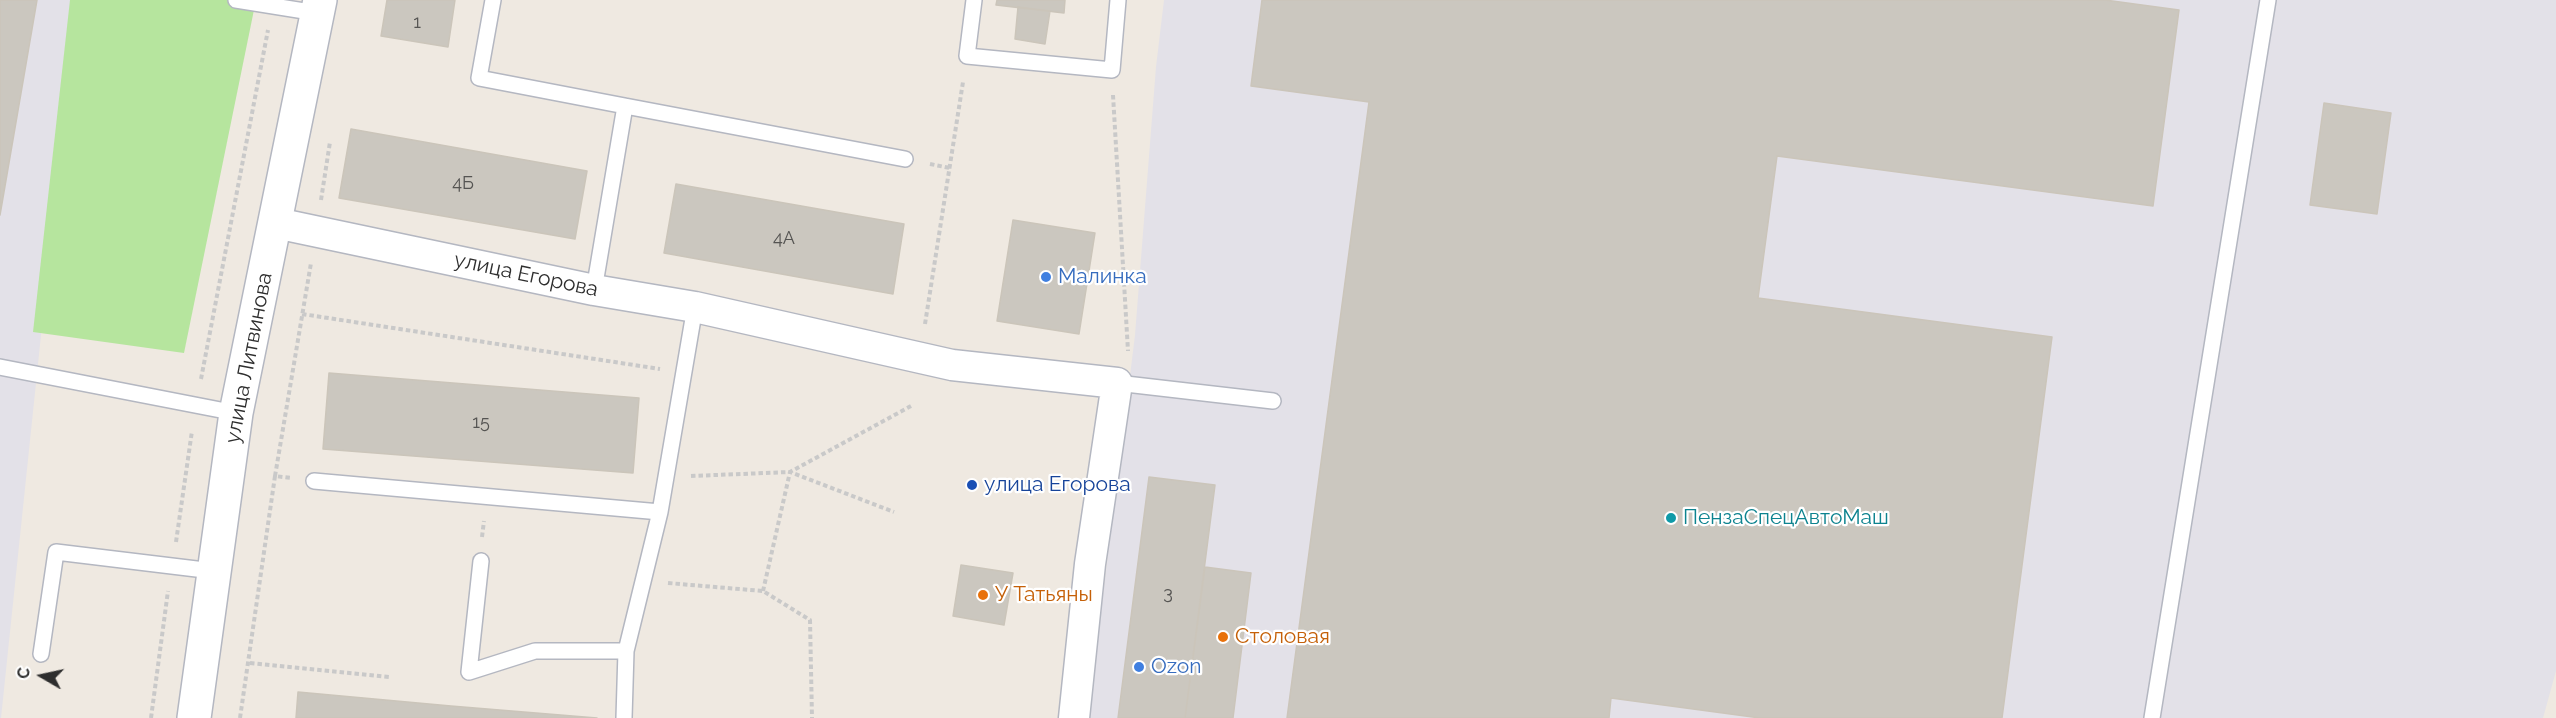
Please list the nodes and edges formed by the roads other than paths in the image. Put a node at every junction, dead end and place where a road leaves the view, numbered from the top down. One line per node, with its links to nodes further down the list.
1 (236, 0): 6 (lane)
2 (493, 0): 7 (lane)
3 (974, 0): 4 (lane)
4 (1118, 0)
5 (2268, 0): 25 (lane)
6 (319, 6): 9 (main road, улица Литвинова)
7 (625, 106): 8 (lane); 10 (lane)
8 (905, 159)
9 (276, 223): 10 (street, улица Егорова); 15 (main road, улица Литвинова)
10 (594, 290): 11 (street, улица Егорова)
11 (695, 308): 13 (street, улица Егорова); 17 (lane)
12 (0, 367): 15 (lane)
13 (1117, 383): 14 (lane); 24 (street)
14 (1273, 401)
15 (236, 413): 19 (main road, улица Литвинова)
16 (314, 481): 17 (lane)
17 (660, 512): 20 (lane)
18 (481, 561): 20 (lane)
19 (213, 571): 21 (lane); 22 (main road, улица Литвинова)
20 (626, 651): 23 (lane)
21 (41, 654)
22 (194, 718)
23 (624, 718)
24 (1074, 718)
25 (2152, 718)

